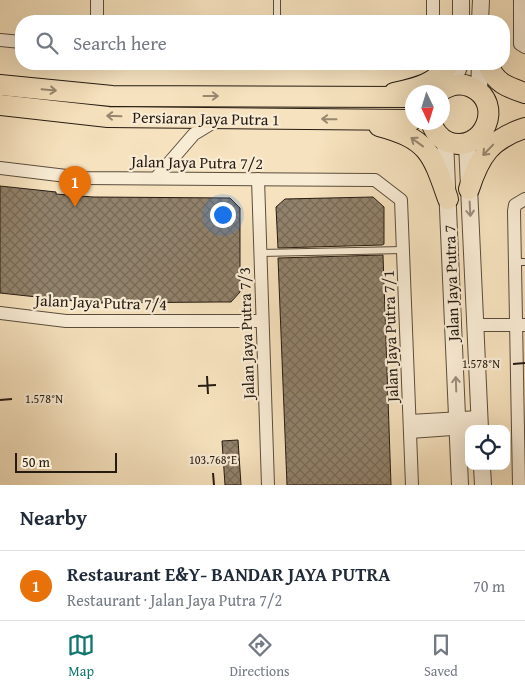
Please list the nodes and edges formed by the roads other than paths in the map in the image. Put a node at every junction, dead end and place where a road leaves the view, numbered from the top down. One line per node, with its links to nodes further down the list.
1 (98, 0): 7 (street)
2 (277, 0): 8 (lane)
3 (433, 0): 9 (street)
4 (461, 0): 10 (street)
5 (481, 0): 11 (street)
6 (520, 0): 14 (street)
7 (98, 15)
8 (277, 15)
9 (433, 15)
10 (461, 15)
11 (480, 15)
12 (0, 40): 13 (street)
13 (15, 41)
14 (523, 46)
15 (444, 70): 24 (main road)
16 (457, 70): 20 (street)
17 (480, 70): 23 (street)
18 (490, 70): 22 (main road)
19 (0, 85): 24 (main road, Persiaran Jaya Putra 1, one-way to 24)
20 (448, 85)
21 (450, 88): 23 (main road)
22 (525, 93)
23 (482, 95): 26 (main road); 31 (main road)
24 (375, 97): 25 (main road, Persiaran Jaya Putra 1)
25 (405, 97)
26 (525, 98)
27 (0, 105): 28 (main road, Persiaran Jaya Putra 1, one-way to 27)
28 (221, 118): 29 (main road, Persiaran Jaya Putra 1, one-way to 28); 38 (street)
29 (353, 119): 30 (main road, Persiaran Jaya Putra 1); 42 (main road, one-way to 29)
30 (405, 120)
31 (489, 120): 32 (main road); 36 (main road)
32 (525, 120)
33 (525, 128): 40 (main road, one-way to 40)
34 (434, 130): 35 (main road)
35 (445, 140): 36 (main road); 42 (street, Jalan Jaya Putra 7)
36 (467, 143): 40 (street, Jalan Jaya Putra 7)
37 (0, 168): 38 (street, Jalan Jaya Putra 7/2)
38 (156, 178): 39 (street, Jalan Jaya Putra 7/2)
39 (258, 179): 41 (street, Jalan Jaya Putra 7/2); 45 (street, Jalan Jaya Putra 7/3)
40 (469, 189): 49 (street, Jalan Jaya Putra 7, one-way to 49)
41 (391, 190): 44 (street, Jalan Jaya Putra 7/1)
42 (448, 198): 52 (street, Jalan Jaya Putra 7, one-way to 42)
43 (520, 202): 46 (street)
44 (403, 250): 45 (lane); 54 (street, Jalan Jaya Putra 7/1)
45 (259, 253): 48 (street, Jalan Jaya Putra 7/3)
46 (519, 262): 50 (street)
47 (0, 313): 48 (street, Jalan Jaya Putra 7/4)
48 (262, 321): 57 (street, Jalan Jaya Putra 7/3)
49 (476, 325): 50 (street); 53 (street, Jalan Jaya Putra 7)
50 (521, 325): 51 (street)
51 (521, 386): 55 (street)
52 (458, 424): 53 (street); 54 (street); 59 (street, Jalan Jaya Putra 7)
53 (479, 424)
54 (410, 427): 58 (street, Jalan Jaya Putra 7/1)
55 (521, 447): 61 (street)
56 (482, 470): 60 (street)
57 (268, 485)
58 (412, 485)
59 (460, 485)
60 (483, 485)
61 (519, 485)

